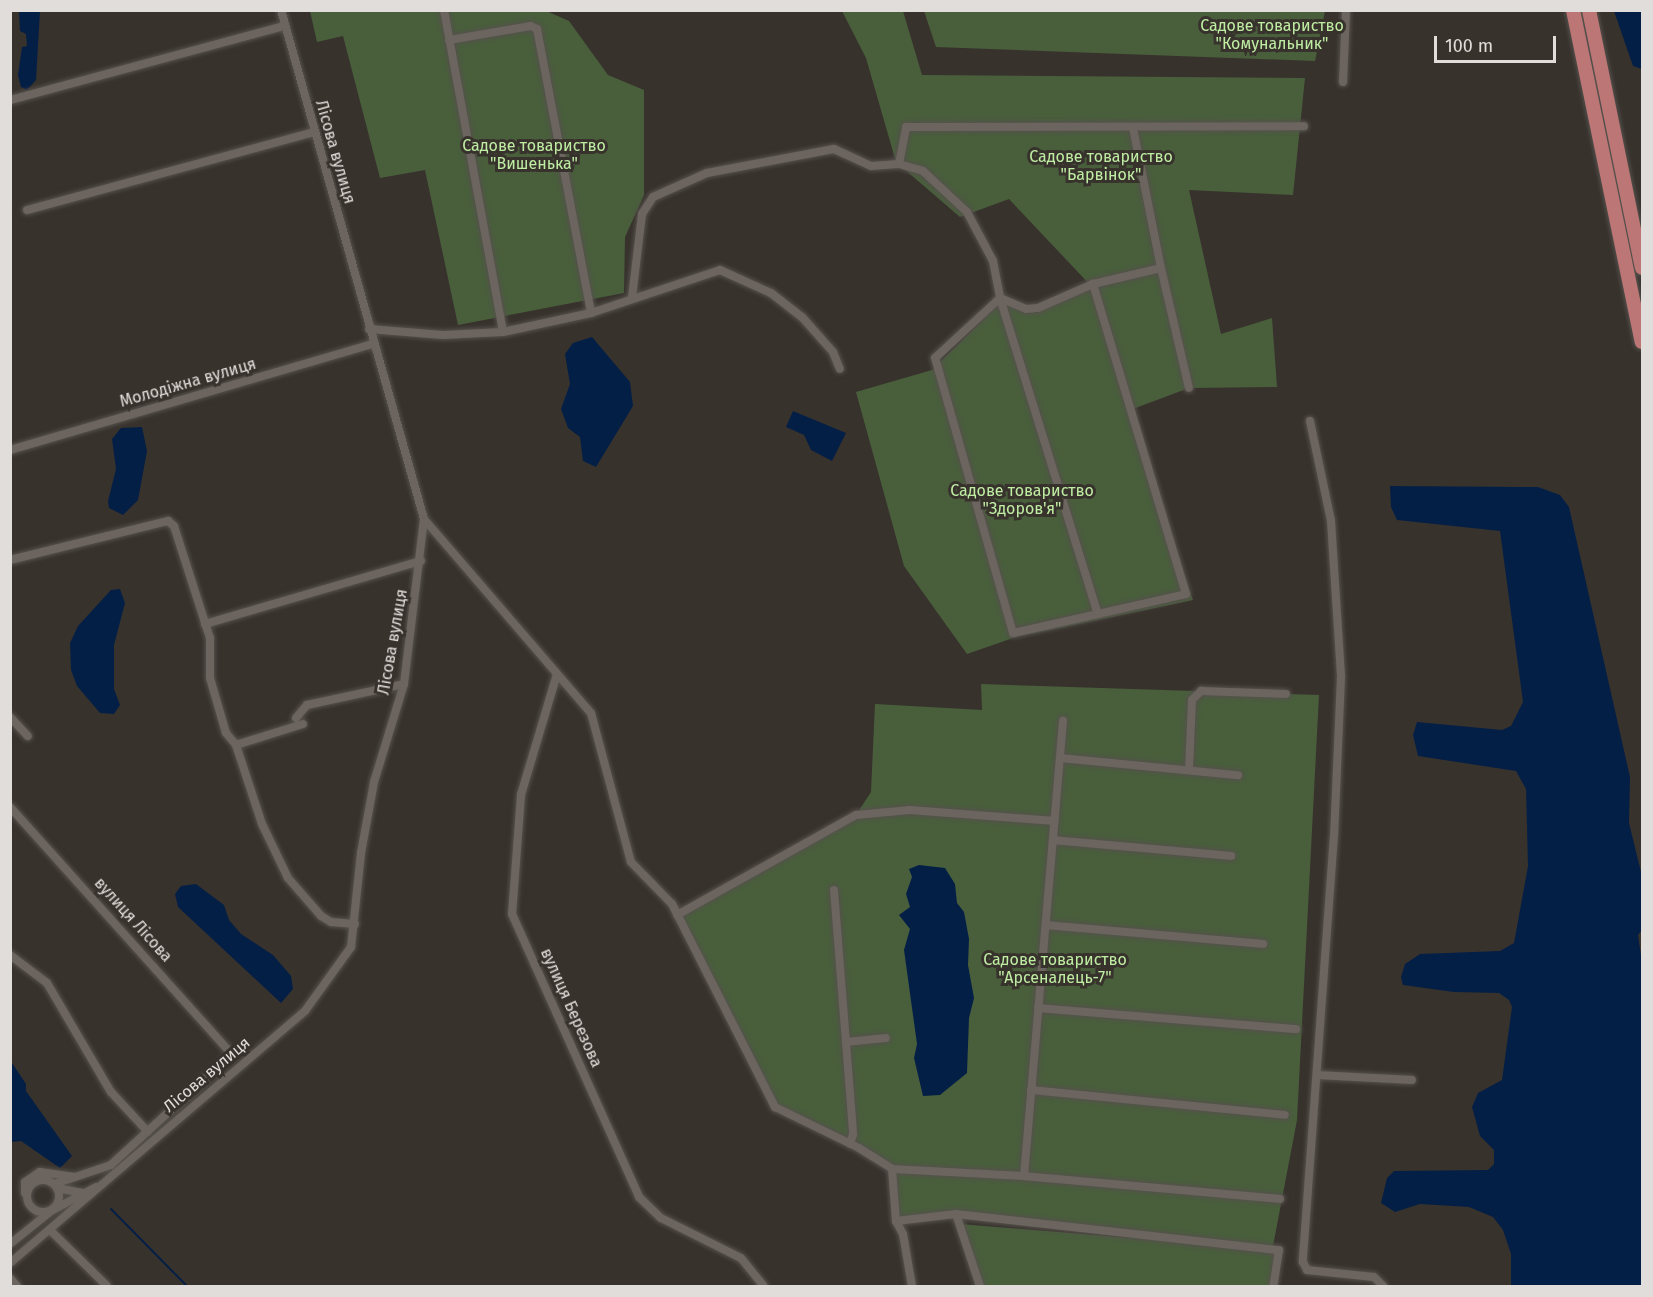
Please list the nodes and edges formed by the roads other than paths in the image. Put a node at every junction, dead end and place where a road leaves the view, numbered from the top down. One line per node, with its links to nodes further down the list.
1 (281, 10): 6 (street, Лісова вулиця)
2 (444, 10): 7 (street)
3 (1346, 10): 8 (street)
4 (1573, 10): 23 (main road)
5 (1589, 10): 16 (main road)
6 (285, 26): 9 (street); 12 (street, Лісова вулиця)
7 (449, 40): 20 (street); 22 (street)
8 (1343, 82)
9 (10, 100)
10 (1304, 126): 11 (street)
11 (1133, 128): 13 (street); 15 (street)
12 (314, 132): 14 (street); 21 (street, Лісова вулиця)
13 (899, 164): 18 (street); 19 (street)
14 (27, 210)
15 (1161, 268): 17 (street); 26 (street)
16 (1642, 268)
17 (1093, 284): 19 (street); 32 (street)
18 (632, 297): 20 (street); 25 (street)
19 (1000, 298): 32 (street); 32 (street)
20 (591, 313): 22 (street)
21 (369, 329): 22 (street); 24 (street, Лісова вулиця)
22 (503, 332)
23 (1642, 342)
24 (373, 344): 28 (street, Молодіжна вулиця); 29 (street, Лісова вулиця)
25 (840, 369)
26 (1190, 388)
27 (1310, 421): 58 (street)
28 (10, 450)
29 (424, 519): 31 (street, Лісова вулиця); 34 (street)
30 (10, 560): 33 (street)
31 (421, 561): 33 (street); 35 (street, Лісова вулиця)
32 (1098, 614)
33 (205, 624): 40 (street)
34 (557, 674): 49 (street); 81 (street, вулиця Березова)
35 (404, 684): 40 (street); 50 (street, Лісова вулиця)
36 (1286, 693): 42 (street)
37 (10, 717): 39 (street)
38 (1063, 721): 41 (street)
39 (28, 736)
40 (236, 746): 50 (street)
41 (1060, 758): 42 (street); 45 (street)
42 (1189, 769): 43 (street)
43 (1238, 775)
44 (10, 807): 62 (street, вулиця Лісова)
45 (1055, 821): 46 (street); 49 (street)
46 (1053, 840): 47 (street); 51 (street)
47 (1231, 856)
48 (834, 890): 57 (street)
49 (677, 915): 63 (street)
50 (355, 924): 67 (street, Лісова вулиця)
51 (1046, 925): 52 (street); 54 (street)
52 (1263, 944)
53 (10, 955): 62 (street)
54 (1038, 1008): 55 (street); 60 (street)
55 (1296, 1029)
56 (886, 1038): 57 (street)
57 (846, 1042): 63 (street)
58 (1317, 1075): 59 (street); 85 (street)
59 (1412, 1080)
60 (1031, 1089): 61 (street); 65 (street)
61 (1285, 1115)
62 (148, 1132): 66 (street)
63 (850, 1144): 64 (street)
64 (892, 1169): 65 (street); 74 (street)
65 (1024, 1176): 71 (street)
66 (75, 1177): 68 (street); 70 (street)
67 (102, 1184): 69 (street); 75 (street)
68 (56, 1186): 69 (street); 70 (street); 72 (street)
69 (83, 1193): 72 (street)
70 (27, 1199): 72 (street)
71 (1280, 1199)
72 (51, 1210): 76 (street)
73 (956, 1214): 74 (street); 83 (street); 84 (street)
74 (896, 1221): 82 (street)
75 (51, 1231): 77 (street); 80 (street)
76 (10, 1244)
77 (10, 1263)
78 (10, 1278): 79 (street)
79 (17, 1287)
80 (107, 1287)
81 (764, 1287)
82 (912, 1287)
83 (980, 1287)
84 (1273, 1287)
85 (1383, 1287)

